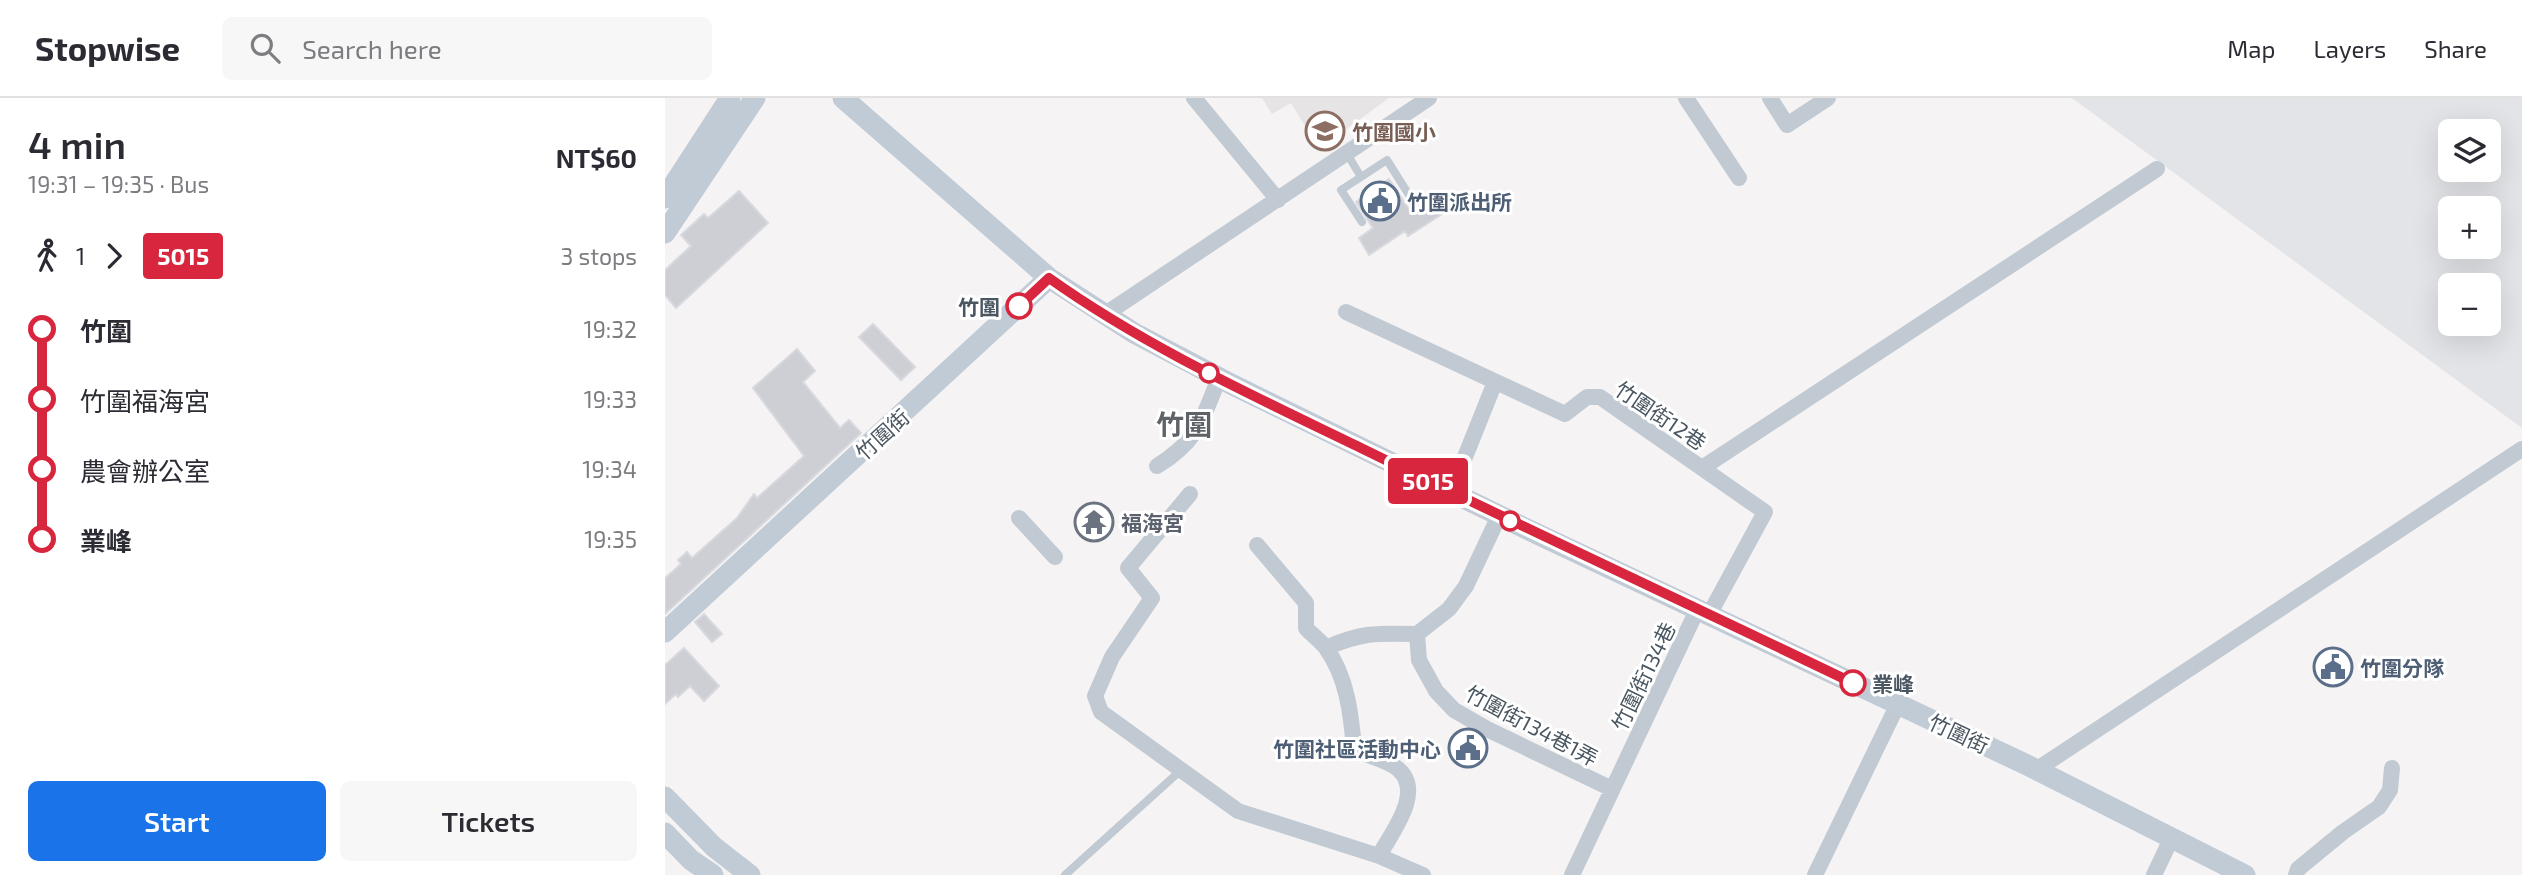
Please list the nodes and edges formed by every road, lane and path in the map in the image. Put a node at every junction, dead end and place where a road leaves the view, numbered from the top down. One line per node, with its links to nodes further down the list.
1 (730, 98): 13 (street)
2 (755, 98): 17 (street)
3 (843, 98): 18 (street)
4 (1194, 98): 14 (street)
5 (1429, 98): 9 (street)
6 (1686, 98): 12 (street)
7 (1770, 98): 8 (street)
8 (1828, 98)
9 (1346, 152): 11 (lane); 14 (street)
10 (2157, 169): 25 (street)
11 (1361, 177): 15 (lane); 16 (lane)
12 (1739, 177)
13 (665, 198)
14 (1277, 200): 20 (street)
15 (1414, 203)
16 (1362, 222)
17 (665, 233)
18 (1049, 278): 20 (street, 竹圍街); 33 (street, 竹圍街)
19 (1346, 312): 22 (street, 竹圍街12巷)
20 (1104, 315): 21 (street, 竹圍街)
21 (1219, 378): 24 (street); 26 (street, 竹圍街)
22 (1495, 382): 25 (street, 竹圍街12巷); 26 (street)
23 (2522, 449): 38 (street)
24 (1157, 466)
25 (1702, 468): 32 (street, 竹圍街12巷)
26 (1451, 492): 28 (street, 竹圍街)
27 (1190, 494): 39 (street)
28 (1499, 516): 32 (street, 竹圍街); 34 (street)
29 (1019, 518): 31 (street)
30 (1257, 545): 35 (street)
31 (1055, 557)
32 (1703, 612): 36 (street, 竹圍街); 40 (street, 竹圍街134巷)
33 (665, 632)
34 (1417, 634): 35 (street); 40 (street, 竹圍街134巷1弄)
35 (1326, 648): 44 (street)
36 (1898, 704): 38 (street, 竹圍街); 51 (street)
37 (2392, 768): 54 (street)
38 (2036, 769): 43 (street, 竹圍街)
39 (1180, 771): 44 (street); 48 (lane)
40 (1612, 789): 50 (street, 竹圍街134巷)
41 (665, 797): 47 (street)
42 (665, 833): 45 (street)
43 (2171, 839): 52 (street); 53 (street, 竹圍街)
44 (1379, 856): 49 (street)
45 (695, 868): 46 (street)
46 (713, 875)
47 (750, 875)
48 (1065, 875)
49 (1423, 875)
50 (1572, 875)
51 (1815, 875)
52 (2154, 875)
53 (2245, 875)
54 (2295, 875)

